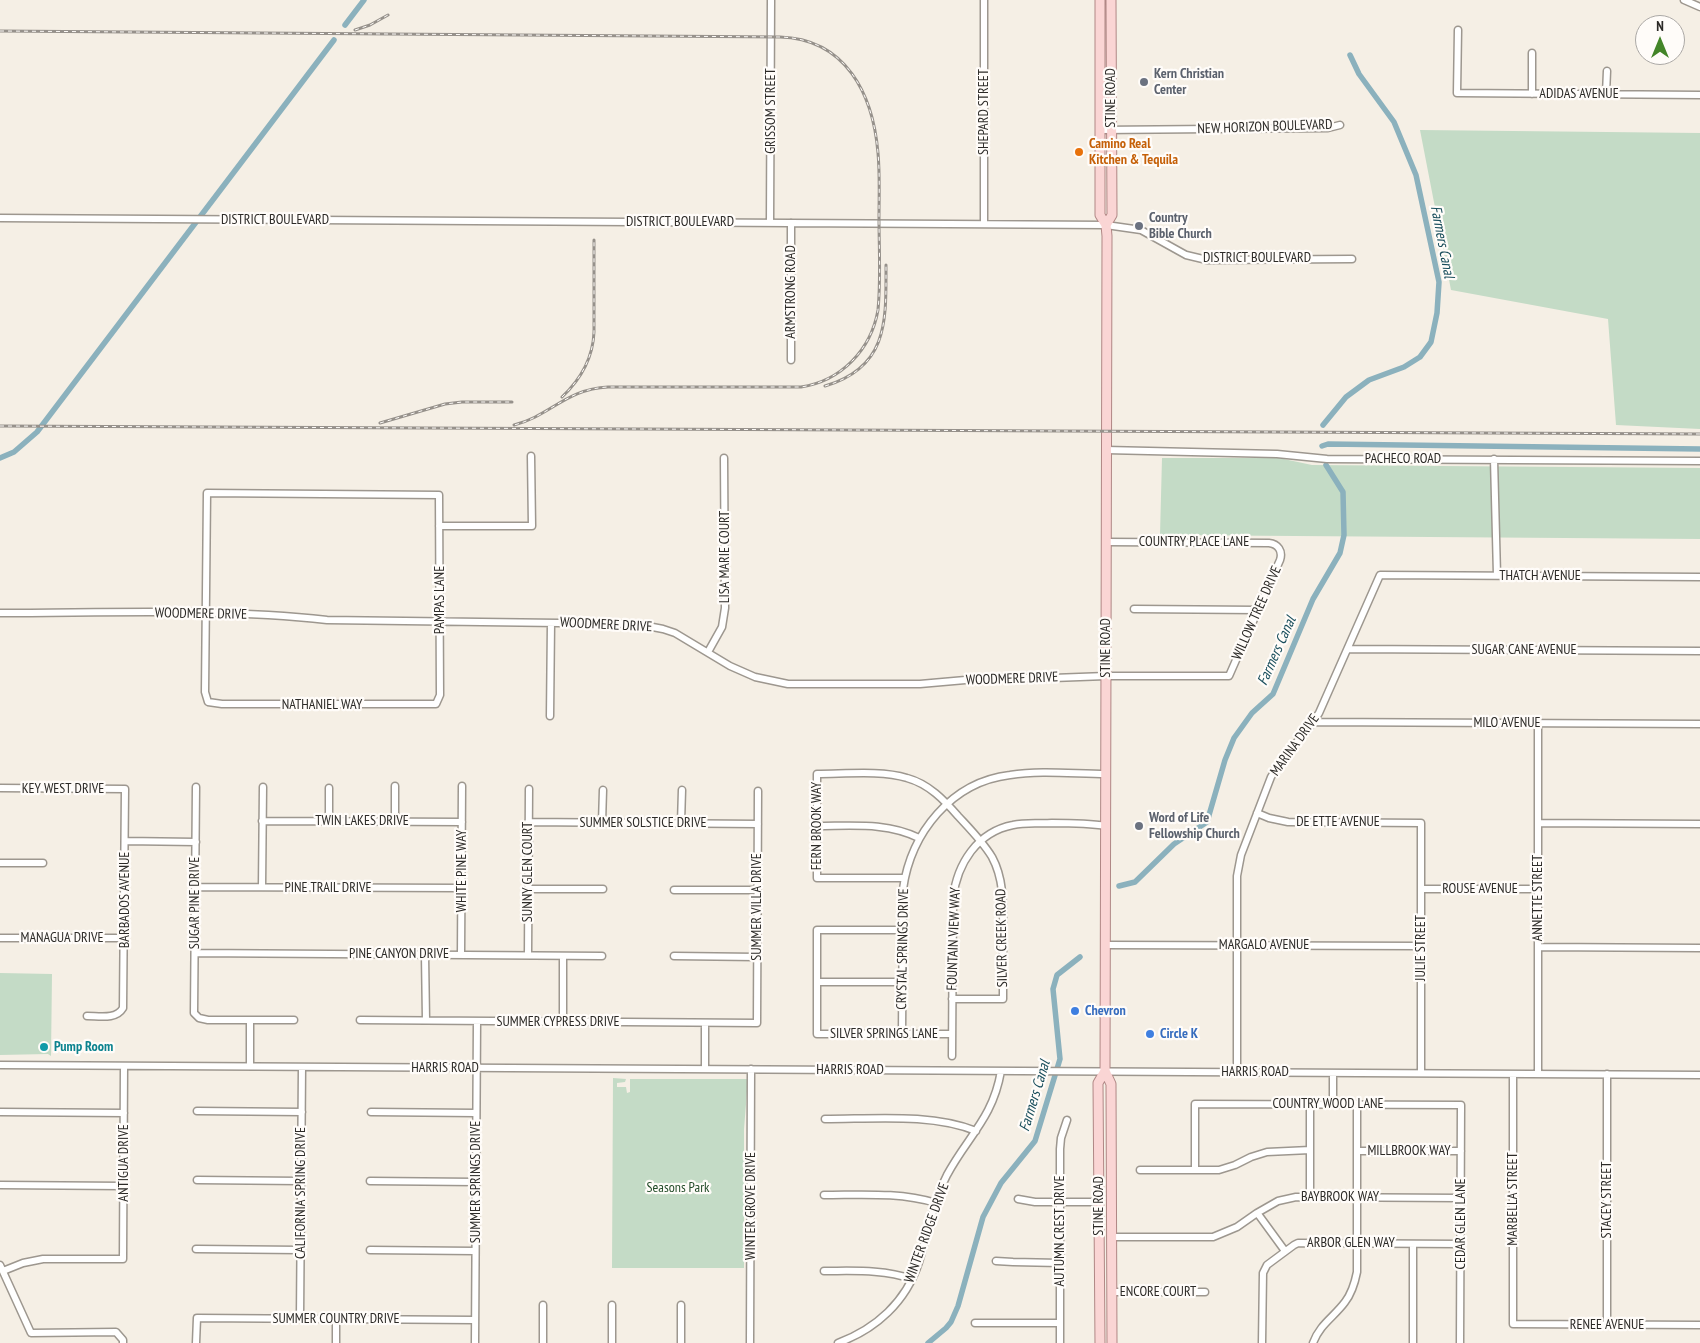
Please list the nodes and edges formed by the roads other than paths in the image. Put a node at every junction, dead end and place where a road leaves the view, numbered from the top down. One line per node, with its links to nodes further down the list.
1 (770, 0): 21 (street, GRISSOM STREET)
2 (984, 0): 23 (street, SHEPARD STREET)
3 (1100, 0): 9 (main road, STINE ROAD)
4 (1105, 0): 8 (main road)
5 (1111, 0): 8 (main road, STINE ROAD)
6 (1684, 0): 7 (street)
7 (1700, 7)
8 (1111, 12): 12 (main road, STINE ROAD)
9 (1100, 13): 12 (main road); 18 (main road, STINE ROAD)
10 (1458, 30): 14 (street, ADIDAS AVENUE)
11 (1532, 53): 14 (street)
12 (1111, 54): 19 (main road, STINE ROAD)
13 (1607, 72): 15 (street)
14 (1532, 94): 15 (street, ADIDAS AVENUE)
15 (1606, 94): 16 (street, ADIDAS AVENUE)
16 (1700, 95)
17 (1340, 124): 19 (street, NEW HORIZON BOULEVARD)
18 (1100, 130): 19 (street, NEW HORIZON BOULEVARD); 24 (main road, STINE ROAD)
19 (1111, 130): 24 (main road, STINE ROAD)
20 (0, 218): 21 (street, DISTRICT BOULEVARD)
21 (770, 223): 22 (street, DISTRICT BOULEVARD)
22 (791, 223): 23 (street, DISTRICT BOULEVARD); 26 (street, ARMSTRONG ROAD)
23 (984, 224): 24 (street, DISTRICT BOULEVARD)
24 (1106, 225): 25 (street, DISTRICT BOULEVARD); 27 (main road, STINE ROAD)
25 (1352, 259)
26 (791, 360)
27 (1106, 450): 30 (street, PACHECO ROAD); 33 (main road, STINE ROAD)
28 (531, 456): 32 (street)
29 (724, 458): 46 (street, LISA MARIE COURT)
30 (1494, 459): 31 (street, PACHECO ROAD); 36 (street)
31 (1700, 461)
32 (439, 526): 41 (street, PAMPAS LANE); 42 (street, PAMPAS LANE)
33 (1106, 542): 34 (street, COUNTRY PLACE LANE); 47 (main road, STINE ROAD)
34 (1279, 548): 39 (street, WILLOW TREE DRIVE)
35 (1380, 575): 36 (street, THATCH AVENUE); 44 (street, MARINA DRIVE)
36 (1497, 575): 37 (street, THATCH AVENUE)
37 (1700, 577)
38 (1134, 609): 39 (street)
39 (1258, 610): 48 (street, WILLOW TREE DRIVE)
40 (0, 613): 41 (street, WOODMERE DRIVE)
41 (205, 613): 42 (street, WOODMERE DRIVE); 49 (street, NATHANIEL WAY)
42 (440, 622): 43 (street, WOODMERE DRIVE); 49 (street, PAMPAS LANE)
43 (551, 623): 46 (street, WOODMERE DRIVE); 50 (street)
44 (1348, 649): 45 (street, SUGAR CANE AVENUE); 51 (street, MARINA DRIVE)
45 (1700, 651)
46 (708, 652): 47 (street, WOODMERE DRIVE)
47 (1106, 676): 48 (street, WOODMERE DRIVE); 55 (main road, STINE ROAD)
48 (1228, 676)
49 (436, 704)
50 (550, 716)
51 (1314, 722): 52 (street, MILO AVENUE); 68 (street, MARINA DRIVE)
52 (1538, 723): 53 (street, MILO AVENUE); 77 (street, ANNETTE STREET)
53 (1700, 724)
54 (817, 774): 67 (street, SILVER CREEK ROAD); 80 (street, FERN BROOK WAY)
55 (1106, 774): 67 (street, CRYSTAL SPRINGS DRIVE); 81 (main road, STINE ROAD)
56 (395, 786): 71 (street)
57 (462, 786): 72 (street, WHITE PINE WAY)
58 (196, 787): 85 (street, SUGAR PINE DRIVE)
59 (263, 787): 69 (street)
60 (0, 788): 62 (street, KEY WEST DRIVE)
61 (329, 788): 70 (street)
62 (125, 789): 83 (street, BARBADOS AVENUE)
63 (529, 789): 73 (street, SUNNY GLEN COURT)
64 (603, 790): 74 (street)
65 (682, 790): 75 (street)
66 (758, 791): 78 (street, SUMMER VILLA DRIVE)
67 (947, 804): 82 (street, CRYSTAL SPRINGS DRIVE); 84 (street, SILVER CREEK ROAD)
68 (1257, 813): 76 (street, DE ETTE AVENUE); 102 (street, MARINA DRIVE)
69 (262, 821): 70 (street, TWIN LAKES DRIVE); 90 (street)
70 (329, 821): 71 (street, TWIN LAKES DRIVE)
71 (395, 821): 72 (street, TWIN LAKES DRIVE)
72 (462, 822): 91 (street, WHITE PINE WAY)
73 (528, 822): 74 (street, SUMMER SOLSTICE DRIVE); 93 (street, SUNNY GLEN COURT)
74 (602, 823): 75 (street, SUMMER SOLSTICE DRIVE)
75 (681, 823): 78 (street, SUMMER SOLSTICE DRIVE)
76 (1421, 823): 92 (street, JULIE STREET)
77 (1538, 823): 79 (street); 95 (street, ANNETTE STREET)
78 (758, 824): 97 (street, SUMMER VILLA DRIVE)
79 (1700, 824)
80 (817, 826): 82 (street); 88 (street, FERN BROOK WAY)
81 (1106, 826): 84 (street, FOUNTAIN VIEW WAY); 101 (main road, STINE ROAD)
82 (919, 838): 88 (street, CRYSTAL SPRINGS DRIVE)
83 (125, 841): 85 (street); 100 (street, BARBADOS AVENUE)
84 (980, 841): 116 (street, FOUNTAIN VIEW WAY); 116 (street, SILVER CREEK ROAD)
85 (196, 842): 89 (street, SUGAR PINE DRIVE)
86 (0, 863): 87 (street)
87 (42, 863)
88 (904, 878): 98 (street, CRYSTAL SPRINGS DRIVE)
89 (196, 887): 90 (street, PINE TRAIL DRIVE); 106 (street, SUGAR PINE DRIVE)
90 (262, 887): 91 (street, PINE TRAIL DRIVE)
91 (462, 888): 108 (street, WHITE PINE WAY)
92 (1421, 888): 95 (street, ROUSE AVENUE); 103 (street, JULIE STREET)
93 (528, 889): 94 (street); 109 (street, SUNNY GLEN COURT)
94 (603, 889)
95 (1538, 889): 104 (street, ANNETTE STREET)
96 (674, 890): 97 (street)
97 (758, 890): 113 (street, SUMMER VILLA DRIVE)
98 (902, 930): 114 (street); 115 (street, CRYSTAL SPRINGS DRIVE)
99 (0, 938): 100 (street, MANAGUA DRIVE)
100 (124, 938): 117 (street, BARBADOS AVENUE)
101 (1106, 945): 102 (street, MARGALO AVENUE); 137 (main road, STINE ROAD)
102 (1237, 945): 103 (street, MARGALO AVENUE); 138 (street, MARINA DRIVE)
103 (1421, 946): 140 (street, JULIE STREET)
104 (1538, 947): 105 (street); 142 (street, ANNETTE STREET)
105 (1700, 948)
106 (195, 953): 107 (street, PINE CANYON DRIVE); 118 (street, SUGAR PINE DRIVE)
107 (426, 955): 108 (street, PINE CANYON DRIVE); 121 (street)
108 (461, 955): 109 (street, PINE CANYON DRIVE)
109 (528, 955): 110 (street, PINE CANYON DRIVE)
110 (563, 956): 111 (street, PINE CANYON DRIVE); 123 (street)
111 (602, 956)
112 (674, 956): 113 (street)
113 (757, 957): 125 (street, SUMMER VILLA DRIVE)
114 (816, 982): 115 (street); 126 (street, SILVER SPRINGS LANE)
115 (902, 982): 126 (street, CRYSTAL SPRINGS DRIVE)
116 (952, 999): 127 (street, FOUNTAIN VIEW WAY)
117 (87, 1016)
118 (250, 1020): 119 (street); 131 (street)
119 (294, 1020)
120 (360, 1020): 121 (street, SUMMER CYPRESS DRIVE)
121 (426, 1020): 122 (street, SUMMER CYPRESS DRIVE)
122 (476, 1021): 123 (street, SUMMER CYPRESS DRIVE); 133 (street, SUMMER SPRINGS DRIVE)
123 (563, 1022): 124 (street, SUMMER CYPRESS DRIVE)
124 (705, 1023): 125 (street, SUMMER CYPRESS DRIVE); 134 (street)
125 (757, 1023)
126 (902, 1034): 127 (street, SILVER SPRINGS LANE)
127 (952, 1034): 128 (street, FOUNTAIN VIEW WAY)
128 (952, 1056)
129 (0, 1065): 130 (street, HARRIS ROAD)
130 (124, 1066): 131 (street, HARRIS ROAD); 153 (street, ANTIGUA DRIVE)
131 (250, 1066): 132 (street, HARRIS ROAD)
132 (302, 1067): 133 (street, HARRIS ROAD); 151 (street, CALIFORNIA SPRING DRIVE)
133 (476, 1068): 134 (street, HARRIS ROAD); 154 (street, SUMMER SPRINGS DRIVE)
134 (704, 1069): 135 (street, HARRIS ROAD)
135 (752, 1070): 136 (street, HARRIS ROAD); 213 (street, WINTER GROVE DRIVE)
136 (1001, 1071): 137 (street, HARRIS ROAD); 157 (street, WINTER RIDGE DRIVE)
137 (1105, 1071): 138 (street, HARRIS ROAD); 163 (main road, STINE ROAD); 179 (main road, STINE ROAD)
138 (1237, 1072): 139 (street, HARRIS ROAD)
139 (1334, 1073): 140 (street, HARRIS ROAD); 146 (street)
140 (1421, 1073): 141 (street, HARRIS ROAD)
141 (1513, 1074): 142 (street, HARRIS ROAD); 203 (street, MARBELLA STREET)
142 (1538, 1074): 143 (street, HARRIS ROAD)
143 (1608, 1074): 144 (street, HARRIS ROAD); 204 (street, STACEY STREET)
144 (1700, 1075)
145 (1310, 1104): 146 (street, COUNTRY WOOD LANE); 158 (street); 162 (street, COUNTRY WOOD LANE)
146 (1333, 1104): 147 (street, COUNTRY WOOD LANE)
147 (1357, 1104): 148 (street, COUNTRY WOOD LANE); 159 (street)
148 (1460, 1105): 160 (street, CEDAR GLEN LANE)
149 (197, 1111): 151 (street)
150 (0, 1112): 153 (street)
151 (302, 1112): 165 (street, CALIFORNIA SPRING DRIVE)
152 (371, 1112): 154 (street)
153 (124, 1113): 169 (street, ANTIGUA DRIVE)
154 (476, 1113): 167 (street, SUMMER SPRINGS DRIVE)
155 (825, 1119): 157 (street)
156 (1067, 1120): 175 (street, AUTUMN CREST DRIVE)
157 (976, 1131): 177 (street, WINTER RIDGE DRIVE)
158 (1310, 1150): 162 (street); 171 (street)
159 (1357, 1151): 160 (street, MILLBROOK WAY); 172 (street)
160 (1460, 1151): 173 (street, CEDAR GLEN LANE)
161 (1140, 1170): 162 (street)
162 (1195, 1170)
163 (1099, 1176): 176 (main road, STINE ROAD); 179 (main road)
164 (196, 1180): 165 (street)
165 (301, 1181): 184 (street, CALIFORNIA SPRING DRIVE)
166 (370, 1181): 167 (street)
167 (476, 1182): 186 (street, SUMMER SPRINGS DRIVE)
168 (0, 1185): 169 (street)
169 (124, 1186): 190 (street, ANTIGUA DRIVE)
170 (824, 1195): 177 (street)
171 (1310, 1197): 172 (street, BAYBROOK WAY); 178 (street, BAYBROOK WAY)
172 (1357, 1197): 173 (street, BAYBROOK WAY); 180 (street)
173 (1460, 1198): 182 (street, CEDAR GLEN LANE)
174 (1018, 1199): 175 (street)
175 (1060, 1202): 176 (street); 189 (street, AUTUMN CREST DRIVE)
176 (1099, 1202): 216 (main road, STINE ROAD)
177 (936, 1203): 192 (street, WINTER RIDGE DRIVE)
178 (1258, 1214): 179 (street, BAYBROOK WAY); 187 (street)
179 (1111, 1237): 193 (main road, STINE ROAD)
180 (1357, 1243): 181 (street, ARBOR GLEN WAY); 187 (street, ARBOR GLEN WAY); 219 (street)
181 (1413, 1244): 182 (street, ARBOR GLEN WAY); 220 (street)
182 (1460, 1244): 221 (street, CEDAR GLEN LANE)
183 (196, 1249): 184 (street)
184 (301, 1250): 198 (street, CALIFORNIA SPRING DRIVE)
185 (370, 1250): 186 (street)
186 (475, 1251): 200 (street, SUMMER SPRINGS DRIVE)
187 (1285, 1251): 218 (street, ARBOR GLEN WAY)
188 (996, 1260): 189 (street)
189 (1060, 1262): 202 (street, AUTUMN CREST DRIVE)
190 (1, 1268): 206 (street)
191 (824, 1271): 192 (street)
192 (912, 1279): 214 (street, WINTER RIDGE DRIVE)
193 (1112, 1292): 194 (street, ENCORE COURT); 217 (main road, STINE ROAD)
194 (1205, 1292)
195 (544, 1305): 210 (street)
196 (612, 1305): 211 (street)
197 (681, 1305): 212 (street)
198 (300, 1318): 199 (street, SUMMER COUNTRY DRIVE); 207 (street, SUMMER COUNTRY DRIVE)
199 (336, 1319): 200 (street, SUMMER COUNTRY DRIVE); 208 (street)
200 (475, 1320): 209 (street, SUMMER SPRINGS DRIVE)
201 (975, 1323): 202 (street)
202 (1060, 1323): 215 (street, AUTUMN CREST DRIVE)
203 (1513, 1324): 204 (street, RENEE AVENUE)
204 (1607, 1325): 205 (street, RENEE AVENUE)
205 (1700, 1325)
206 (123, 1341)
207 (196, 1343)
208 (336, 1343)
209 (475, 1343)
210 (543, 1343)
211 (612, 1343)
212 (681, 1343)
213 (750, 1343)
214 (838, 1343)
215 (1060, 1343)
216 (1100, 1343)
217 (1112, 1343)
218 (1262, 1343)
219 (1313, 1343)
220 (1413, 1343)
221 (1460, 1343)

